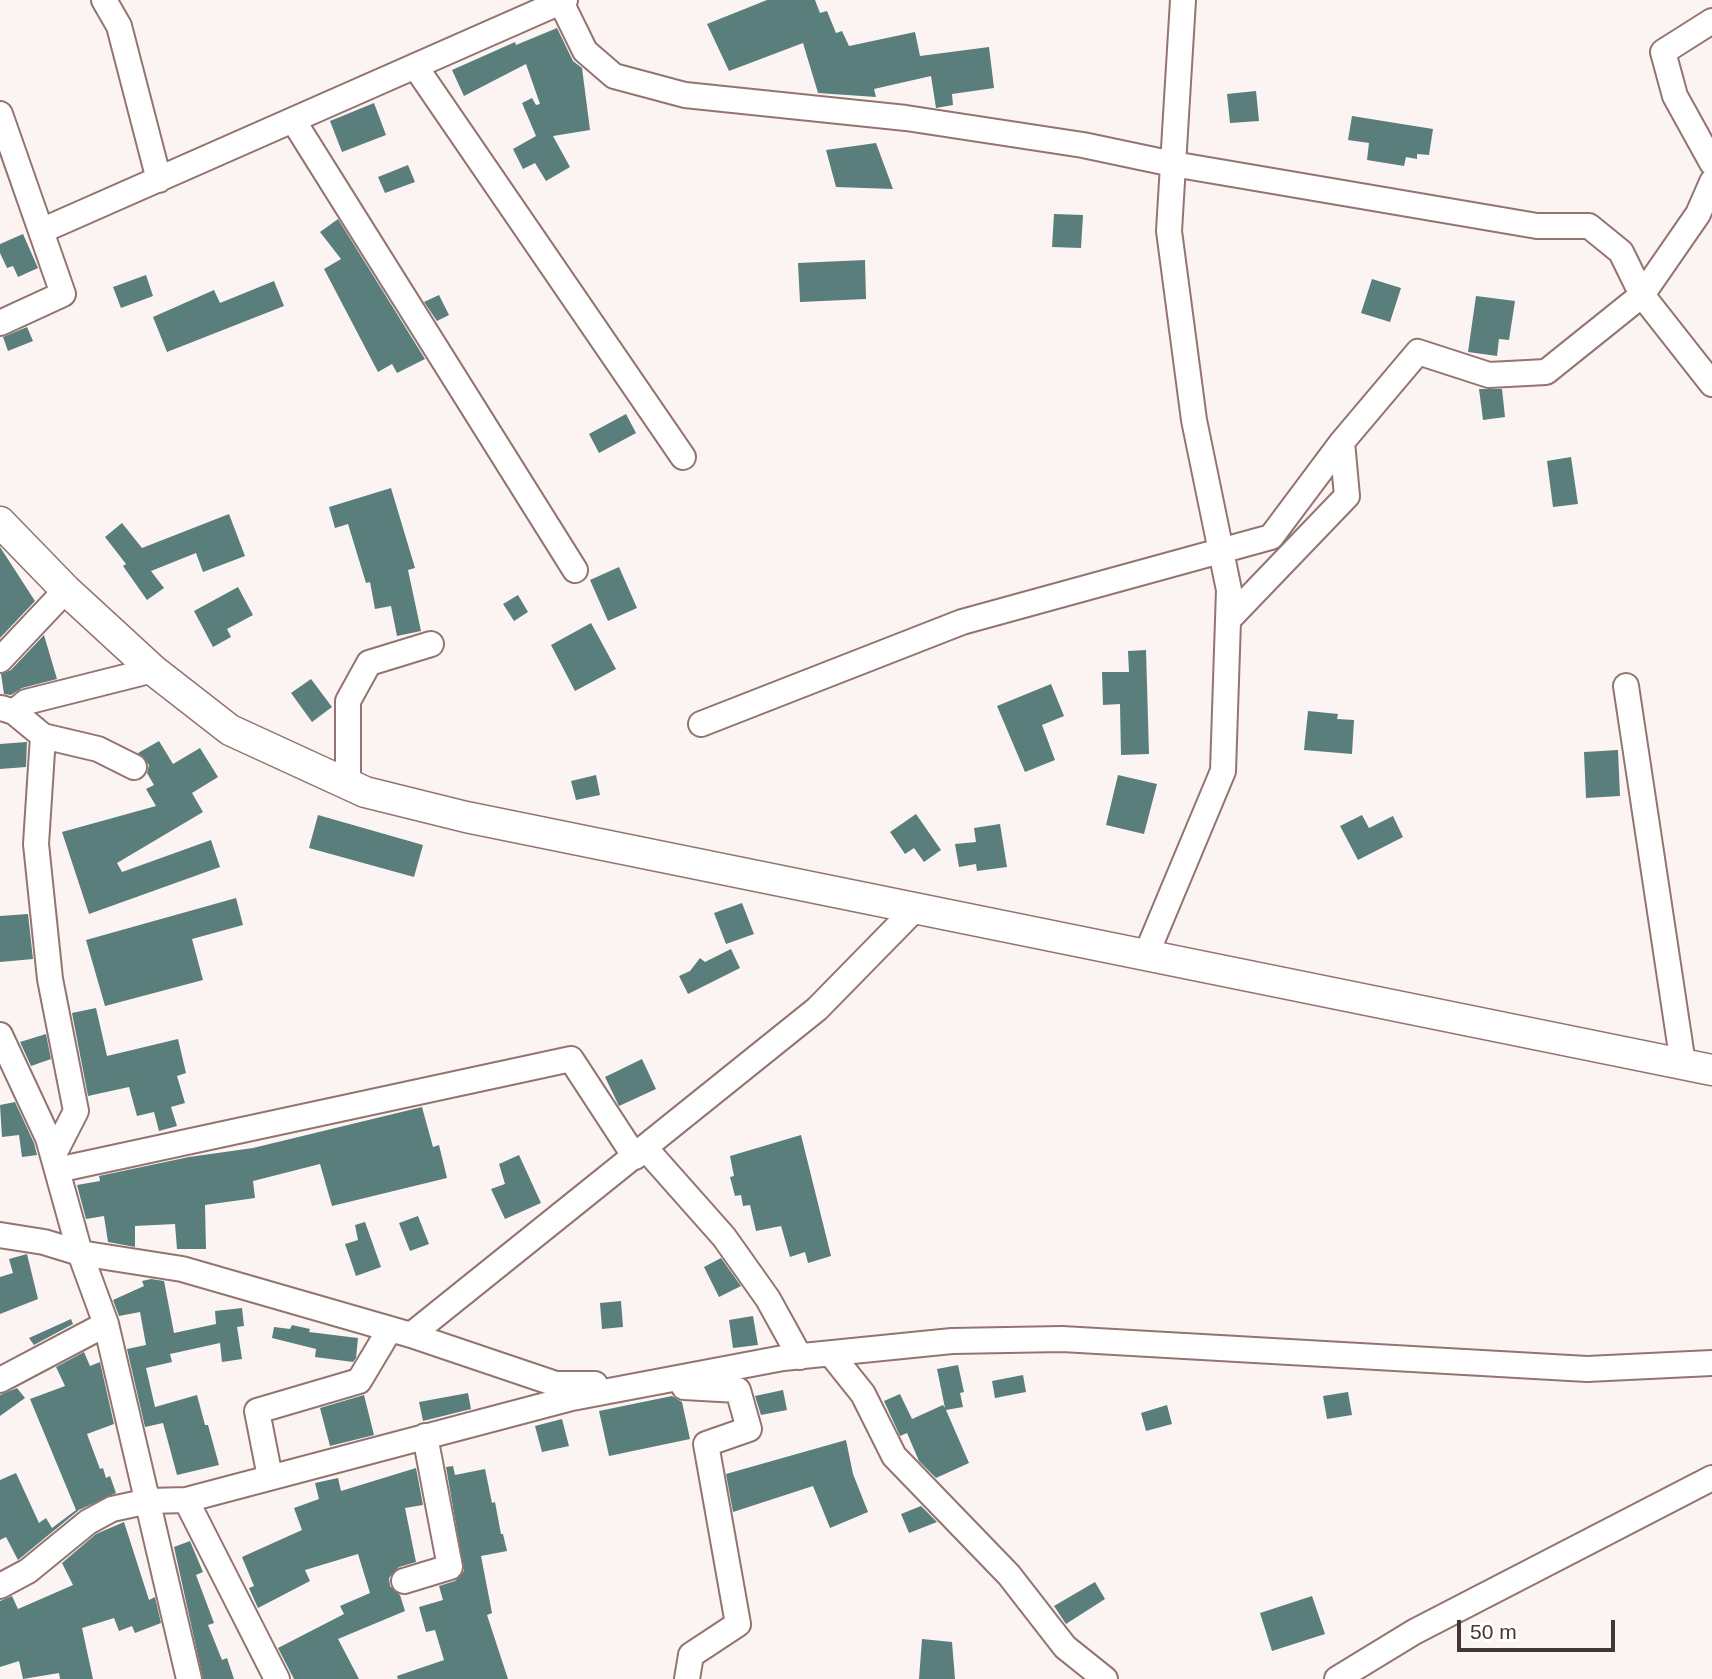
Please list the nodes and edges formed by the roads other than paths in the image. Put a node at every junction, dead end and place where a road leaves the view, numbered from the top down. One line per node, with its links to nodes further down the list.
1 (104, 0): 10 (street)
2 (1183, 0): 9 (street)
3 (563, 1): 5 (street); 9 (street)
4 (1712, 21): 8 (street)
5 (415, 66): 7 (street); 17 (street)
6 (0, 114): 12 (street)
7 (293, 120): 10 (street); 20 (street)
8 (1712, 163)
9 (1173, 164): 13 (street); 19 (street)
10 (159, 180): 12 (street)
11 (1712, 182): 13 (street)
12 (41, 231): 14 (street)
13 (1642, 295): 15 (street); 16 (street)
14 (0, 323)
15 (1712, 384)
16 (1342, 442): 19 (street); 22 (street)
17 (684, 457)
18 (0, 522): 21 (street)
19 (1221, 551): 22 (street); 28 (street)
20 (575, 570)
21 (66, 590): 24 (street); 25 (street)
22 (1228, 620): 33 (street)
23 (431, 643): 31 (street)
24 (0, 660)
25 (153, 670): 27 (street); 31 (street)
26 (1626, 686): 35 (street)
27 (7, 710): 29 (street)
28 (701, 724)
29 (43, 736): 30 (street); 38 (street)
30 (134, 767)
31 (348, 785): 32 (street)
32 (915, 909): 33 (street); 37 (street)
33 (1146, 955): 35 (street)
34 (2, 1046): 38 (street)
35 (1683, 1065): 36 (street)
36 (1712, 1070)
37 (640, 1153): 38 (street); 42 (street); 44 (street)
38 (55, 1163): 40 (street)
39 (0, 1235): 40 (street)
40 (80, 1253): 41 (street); 42 (street)
41 (106, 1324): 46 (street); 52 (street)
42 (400, 1332): 47 (street); 49 (street)
43 (831, 1354): 44 (street); 45 (street); 58 (street)
44 (800, 1357): 47 (street)
45 (1712, 1363)
46 (0, 1380)
47 (644, 1384): 48 (street); 57 (street)
48 (425, 1436): 49 (street); 53 (street)
49 (270, 1477): 51 (street)
50 (1712, 1478): 59 (street)
51 (186, 1500): 52 (street); 56 (street)
52 (149, 1501): 54 (street); 55 (street)
53 (404, 1581)
54 (0, 1586)
55 (189, 1679)
56 (277, 1679)
57 (687, 1679)
58 (1105, 1679)
59 (1337, 1679)

